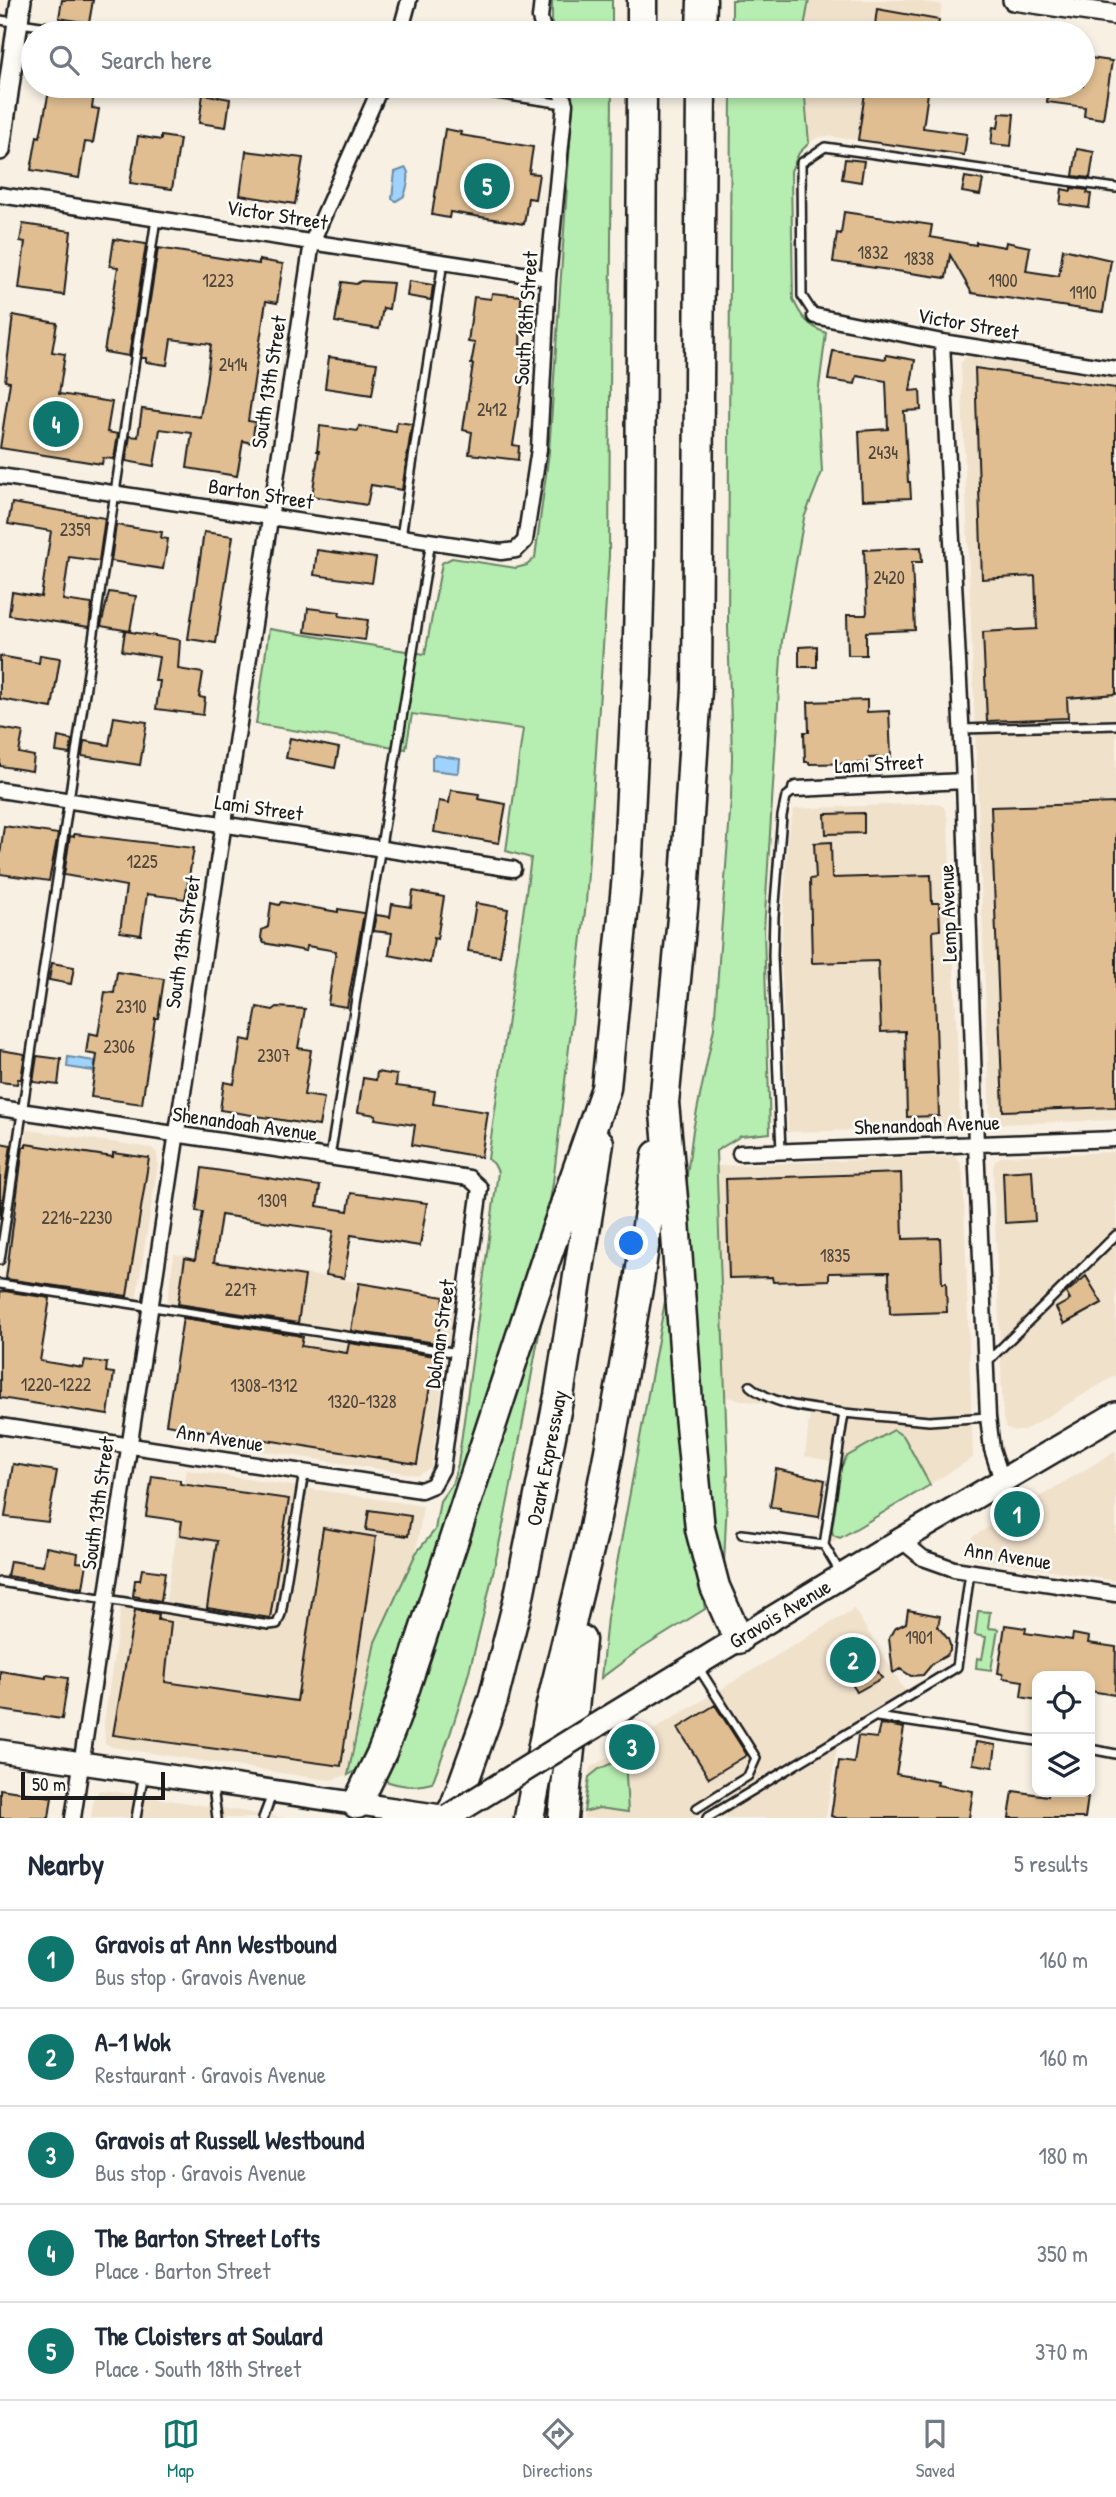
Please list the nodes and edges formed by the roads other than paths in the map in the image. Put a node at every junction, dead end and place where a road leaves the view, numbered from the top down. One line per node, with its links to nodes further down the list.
1 (21, 0): 8 (street)
2 (409, 0): 9 (street)
3 (542, 0): 10 (street)
4 (642, 0): 11 (highway)
5 (702, 0): 12 (highway)
6 (1013, 0): 7 (street)
7 (1116, 15)
8 (9, 21): 19 (street)
9 (403, 21)
10 (541, 21)
11 (642, 21)
12 (701, 21)
13 (376, 98): 23 (street, South 13th Street)
14 (524, 98): 18 (lane)
15 (563, 98): 18 (street, South 18th Street)
16 (642, 98): 44 (highway)
17 (701, 98): 45 (highway)
18 (565, 104): 25 (street, South 18th Street)
19 (0, 150)
20 (1116, 188): 26 (lane)
21 (0, 195): 22 (street, Victor Street)
22 (156, 218): 23 (street, Victor Street); 30 (lane)
23 (312, 242): 24 (street, Victor Street); 31 (street, South 13th Street)
24 (443, 262): 25 (street, Victor Street); 32 (lane)
25 (548, 278): 34 (street, South 18th Street)
26 (815, 316): 27 (street, Victor Street)
27 (943, 342): 28 (street, Victor Street); 36 (street, Lemp Avenue)
28 (1116, 369)
29 (0, 476): 30 (street, Barton Street)
30 (115, 494): 31 (street, Barton Street); 40 (lane)
31 (270, 517): 32 (street, Barton Street); 41 (street, South 13th Street)
32 (401, 537): 33 (street, Barton Street)
33 (431, 541): 34 (street, Barton Street); 42 (lane)
34 (516, 550)
35 (1116, 725): 36 (lane)
36 (962, 729): 37 (street, Lemp Avenue)
37 (964, 781): 38 (street, Lami Street); 50 (street, Lemp Avenue)
38 (796, 789): 51 (lane)
39 (0, 790): 40 (street, Lami Street)
40 (69, 800): 41 (street, Lami Street); 47 (lane)
41 (222, 825): 42 (street, Lami Street); 48 (street, South 13th Street)
42 (381, 847): 43 (street, Lami Street); 53 (lane)
43 (513, 869)
44 (606, 1088): 91 (highway); 92 (highway, Ozark Expressway)
45 (664, 1103): 70 (highway); 79 (highway)
46 (0, 1108): 47 (street, Shenandoah Avenue)
47 (22, 1111): 48 (street, Shenandoah Avenue); 56 (lane)
48 (175, 1135): 53 (street, Shenandoah Avenue); 58 (street, South 13th Street)
49 (1116, 1139): 50 (street, Shenandoah Avenue)
50 (976, 1144): 51 (street, Shenandoah Avenue); 60 (street, Lemp Avenue)
51 (781, 1152): 52 (street, Shenandoah Avenue)
52 (740, 1153)
53 (330, 1157): 54 (street, Shenandoah Avenue)
54 (480, 1188): 59 (street, Dolman Street)
55 (1116, 1235): 60 (lane)
56 (0, 1260)
57 (0, 1284): 58 (lane)
58 (149, 1307): 59 (lane); 66 (street, South 13th Street)
59 (459, 1353): 69 (street, Dolman Street)
60 (985, 1364): 64 (street, Lemp Avenue)
61 (750, 1386): 62 (lane)
62 (844, 1413): 64 (lane); 73 (lane)
63 (1116, 1414): 68 (main road, Gravois Avenue)
64 (988, 1417): 68 (street, Lemp Avenue)
65 (0, 1426): 66 (street, Ann Avenue)
66 (128, 1446): 67 (street, Ann Avenue); 78 (street, South 13th Street)
67 (304, 1472): 69 (street, Ann Avenue); 78 (lane)
68 (1002, 1480): 72 (main road, Gravois Avenue)
69 (433, 1485)
70 (593, 1533): 97 (highway); 98 (highway)
71 (742, 1534): 73 (lane)
72 (901, 1540): 74 (street, Ann Avenue); 75 (main road, Gravois Avenue)
73 (824, 1545): 75 (lane)
74 (970, 1572): 77 (street, Ann Avenue); 81 (lane)
75 (842, 1576): 79 (main road, Gravois Avenue)
76 (0, 1582): 78 (lane)
77 (1116, 1594)
78 (105, 1599): 86 (street, South 13th Street)
79 (738, 1639): 80 (main road, Gravois Avenue)
80 (697, 1664): 90 (lane); 92 (main road, Gravois Avenue, bridge)
81 (877, 1717): 82 (lane); 99 (lane)
82 (1032, 1740)
83 (1095, 1750): 85 (lane)
84 (0, 1751): 86 (main road)
85 (1116, 1754)
86 (80, 1763): 87 (main road); 93 (street, South 13th Street)
87 (144, 1772): 88 (main road); 94 (lane)
88 (212, 1782): 89 (main road); 95 (lane)
89 (274, 1791): 91 (main road); 96 (lane)
90 (697, 1808)
91 (354, 1811): 92 (main road)
92 (450, 1815)
93 (73, 1818)
94 (136, 1818)
95 (217, 1818)
96 (264, 1818)
97 (529, 1818)
98 (564, 1818)
99 (707, 1818)

